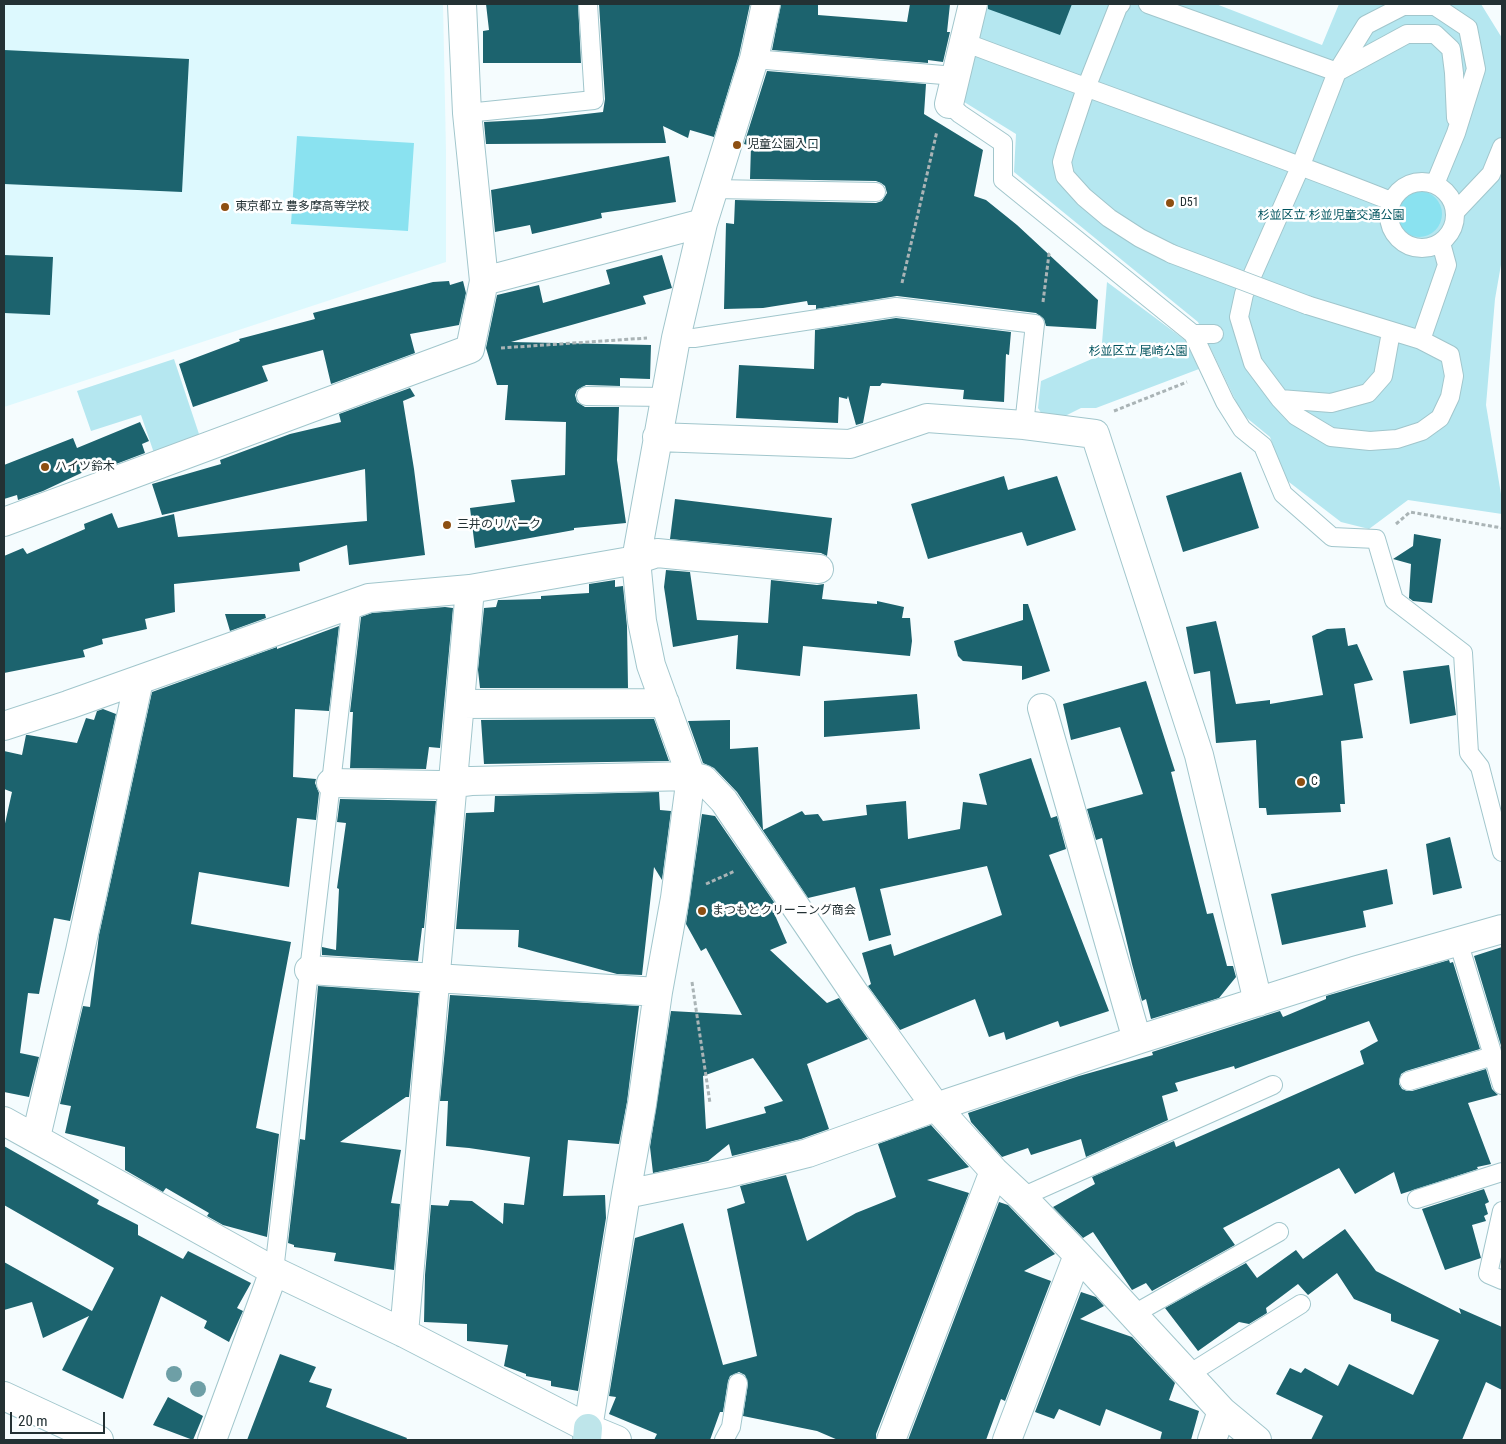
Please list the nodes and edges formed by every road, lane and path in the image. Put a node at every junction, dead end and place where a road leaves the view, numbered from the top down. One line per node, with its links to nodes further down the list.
1 (462, 4): 13 (street)
2 (588, 4): 13 (lane)
3 (766, 4): 8 (street)
4 (973, 4): 7 (street)
5 (1121, 4): 11 (lane)
6 (1148, 4): 9 (lane)
7 (964, 42): 10 (street); 11 (lane)
8 (754, 59): 10 (lane); 18 (street)
9 (1337, 72): 14 (lane); 14 (lane); 16 (lane)
10 (955, 76): 12 (street)
11 (1086, 88): 16 (lane); 28 (lane, bridge)
12 (949, 104): 23 (lane); 26 (path)
13 (468, 113): 25 (street)
14 (1456, 133): 17 (lane)
15 (1502, 147): 21 (lane)
16 (1301, 165): 20 (lane); 37 (lane)
17 (1435, 184): 20 (lane); 21 (lane)
18 (714, 188): 19 (lane); 22 (street)
19 (876, 192)
20 (1392, 201): 24 (lane)
21 (1455, 212): 24 (lane)
22 (703, 223): 25 (street); 31 (street)
23 (1066, 231): 27 (path); 29 (lane)
24 (1440, 243): 32 (lane)
25 (484, 281): 33 (street)
26 (896, 307): 27 (lane); 31 (lane)
27 (1035, 324): 38 (lane)
28 (1392, 332): 32 (lane); 37 (lane)
29 (1193, 334): 30 (lane); 34 (lane)
30 (1214, 334)
31 (676, 338): 33 (path); 36 (street)
32 (1421, 340): 37 (lane)
33 (470, 350): 41 (street)
34 (1210, 372): 39 (path); 43 (lane)
35 (586, 396): 36 (lane)
36 (666, 397): 40 (street)
37 (1280, 399)
38 (1024, 426): 39 (street); 40 (street)
39 (1095, 434): 65 (street)
40 (657, 437): 44 (street)
41 (4, 522)
42 (1502, 528): 43 (path)
43 (1376, 539): 56 (lane)
44 (636, 560): 45 (street); 46 (street); 49 (street)
45 (819, 569)
46 (470, 588): 47 (street); 50 (street)
47 (352, 603): 48 (street); 55 (lane)
48 (139, 680): 52 (street); 74 (street)
49 (665, 703): 50 (street); 53 (street)
50 (460, 704): 54 (street)
51 (1042, 708): 66 (street)
52 (4, 726)
53 (691, 776): 54 (street); 57 (street); 58 (street)
54 (453, 782): 55 (street); 63 (street)
55 (332, 783): 62 (lane)
56 (1502, 852)
57 (762, 858): 58 (path); 72 (street)
58 (675, 898): 61 (street)
59 (1502, 929): 60 (street)
60 (1458, 941): 65 (street); 67 (lane)
61 (664, 958): 64 (street); 71 (path)
62 (309, 970): 63 (street); 83 (lane)
63 (436, 978): 64 (street); 87 (street)
64 (658, 992): 77 (street)
65 (1258, 1002): 66 (street)
66 (1137, 1040): 72 (street)
67 (1493, 1056): 68 (lane); 70 (lane)
68 (1409, 1082)
69 (1273, 1085): 78 (lane)
70 (1502, 1085)
71 (710, 1102)
72 (936, 1107): 75 (street); 77 (street)
73 (4, 1121): 74 (street)
74 (36, 1137): 83 (street)
75 (994, 1171): 78 (street); 97 (street)
76 (1502, 1172): 79 (lane)
77 (626, 1194): 92 (street)
78 (1022, 1197): 82 (street)
79 (1417, 1199)
80 (1502, 1212): 84 (lane)
81 (1280, 1232): 86 (lane)
82 (1078, 1254): 86 (street); 98 (street)
83 (274, 1271): 87 (street); 94 (street)
84 (1502, 1280)
85 (1302, 1304): 88 (lane)
86 (1134, 1314): 88 (street)
87 (404, 1333): 92 (street)
88 (1189, 1374): 91 (street)
89 (738, 1383): 96 (lane)
90 (4, 1396): 93 (street)
91 (1222, 1411): 99 (street); 100 (street)
92 (588, 1434): 95 (street)
93 (99, 1440)
94 (212, 1440)
95 (617, 1440)
96 (724, 1440)
97 (892, 1440)
98 (1007, 1440)
99 (1212, 1440)
100 (1257, 1440)

